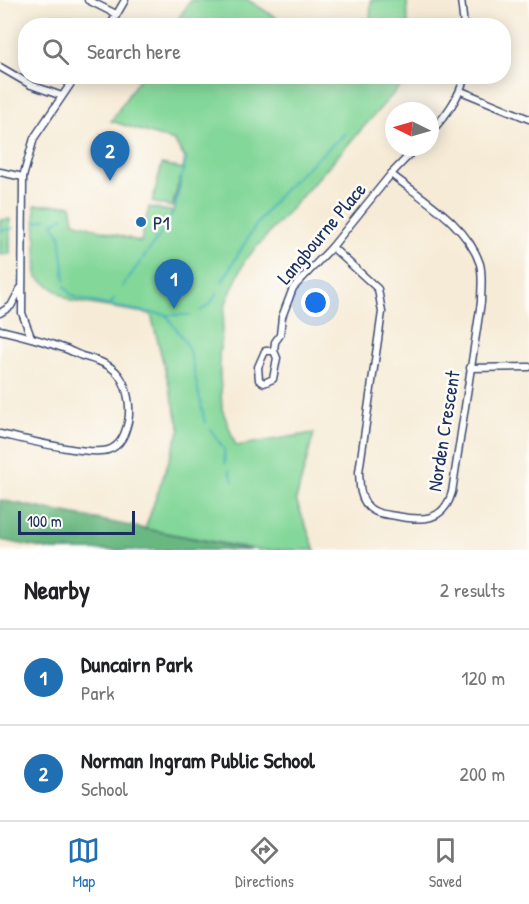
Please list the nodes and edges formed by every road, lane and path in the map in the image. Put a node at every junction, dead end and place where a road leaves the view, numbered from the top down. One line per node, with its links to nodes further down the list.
1 (88, 0): 4 (street)
2 (125, 0): 4 (street)
3 (461, 0): 6 (street)
4 (116, 14): 5 (street)
5 (114, 18)
6 (463, 18)
7 (0, 67): 8 (street)
8 (18, 77)
9 (30, 84): 13 (street)
10 (70, 84): 13 (street)
11 (463, 84): 12 (street)
12 (461, 91): 14 (street); 15 (street)
13 (62, 96): 19 (street)
14 (529, 118)
15 (439, 123)
16 (408, 156): 18 (street, Langbourne Place)
17 (0, 172): 19 (street)
18 (391, 174): 20 (street, Langbourne Place); 27 (street, Norden Crescent)
19 (23, 177): 21 (street)
20 (332, 247): 25 (street, Langbourne Place); 27 (street, Norden Crescent)
21 (21, 288): 22 (street); 24 (street)
22 (0, 313)
23 (0, 330): 24 (street)
24 (31, 337): 28 (street)
25 (274, 351): 25 (street, Langbourne Place)
26 (529, 367): 27 (street)
27 (470, 368)
28 (0, 434)

